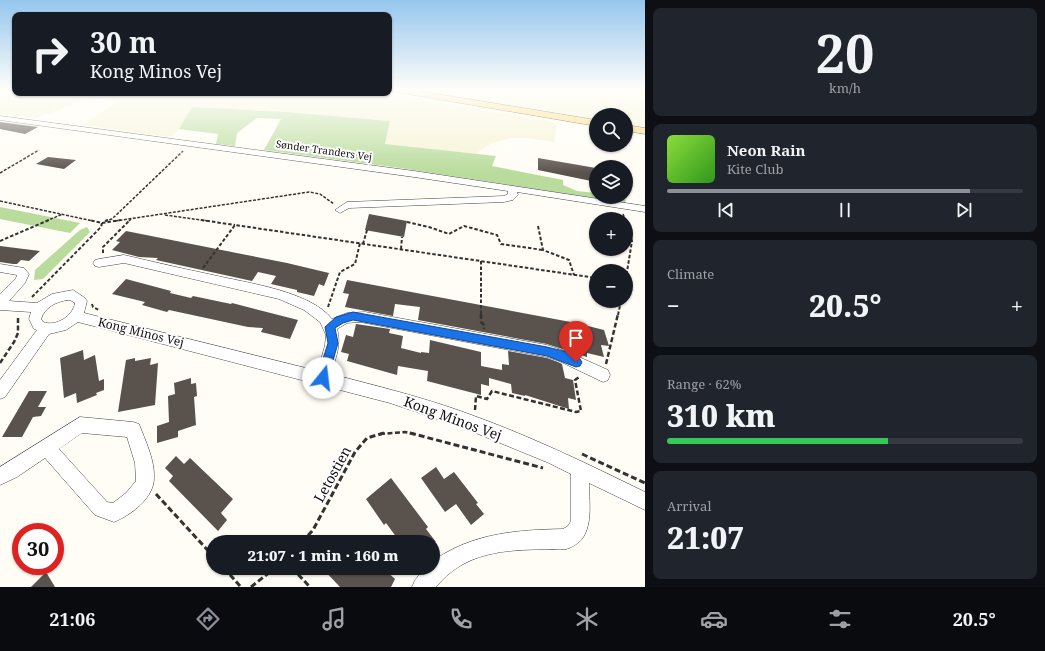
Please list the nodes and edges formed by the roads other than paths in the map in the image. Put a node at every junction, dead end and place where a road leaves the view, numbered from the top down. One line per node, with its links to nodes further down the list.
1 (562, 117): 3 (main road)
2 (0, 118): 6 (street, Sønder Tranders Vej)
3 (589, 122)
4 (633, 129): 5 (main road)
5 (645, 131)
6 (512, 188): 7 (street); 8 (street, Sønder Tranders Vej)
7 (341, 209)
8 (645, 209)
9 (101, 262): 14 (street)
10 (0, 268): 11 (street)
11 (0, 303): 12 (street)
12 (40, 308): 13 (street); 15 (street)
13 (76, 316): 15 (street); 17 (street, Kong Minos Vej)
14 (330, 327): 16 (street); 17 (street)
15 (46, 328): 18 (street)
16 (603, 375)
17 (323, 378): 20 (street, Kong Minos Vej)
18 (0, 392)
19 (46, 447): 19 (street); 21 (street)
20 (578, 460): 22 (street, Kong Minos Vej); 23 (street)
21 (0, 476)
22 (645, 501)
23 (422, 587)

